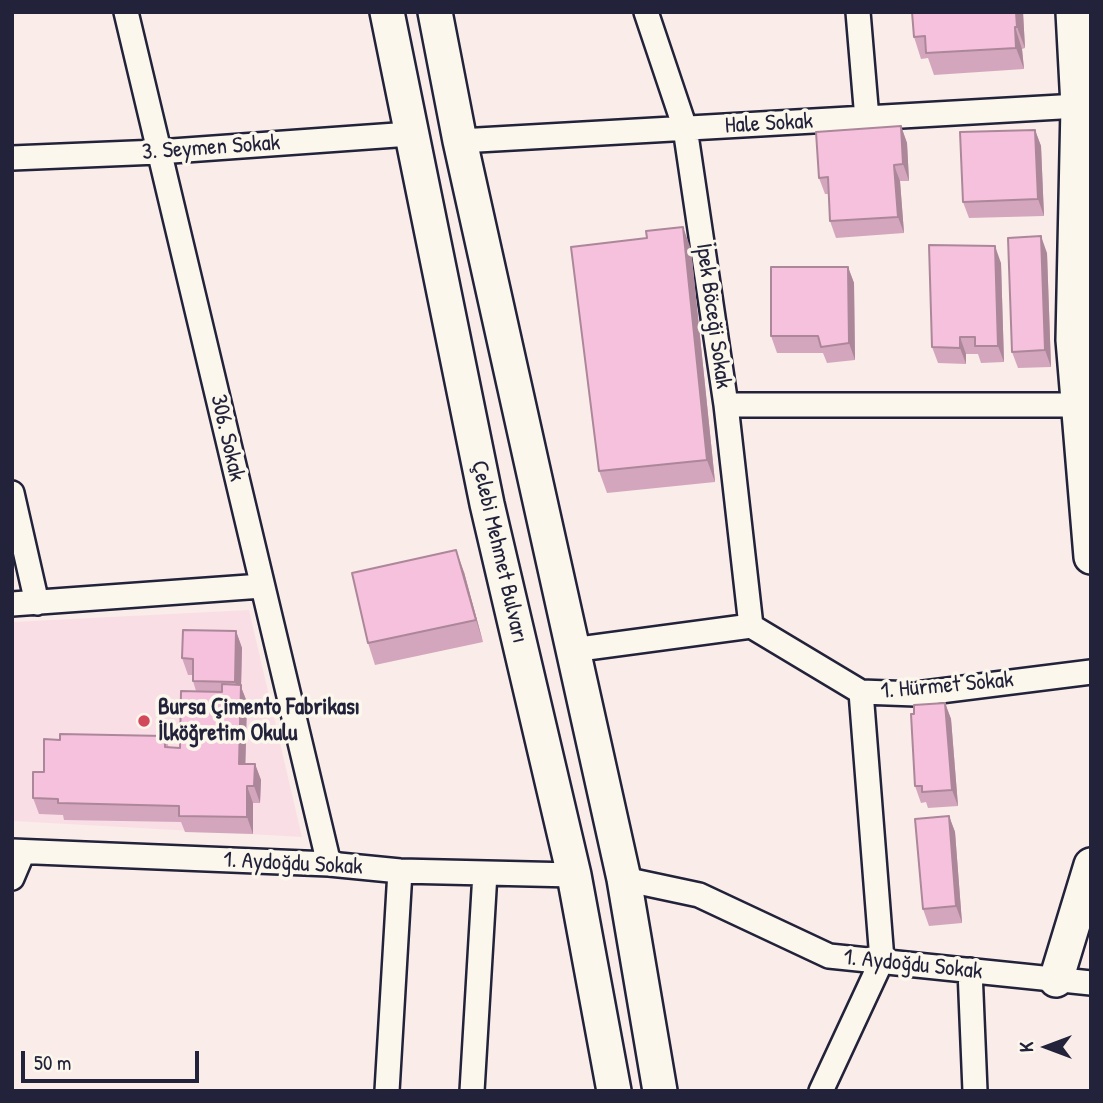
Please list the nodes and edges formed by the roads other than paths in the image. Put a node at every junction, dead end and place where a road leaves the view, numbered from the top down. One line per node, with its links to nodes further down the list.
1 (126, 12): 12 (street, 306. Sokak)
2 (387, 12): 10 (main road, Çelebi Mehmet Bulvarı)
3 (435, 12): 11 (main road)
4 (646, 12): 9 (street, İpek Böceği Sokak)
5 (858, 12): 7 (street)
6 (1073, 12): 8 (main road)
7 (867, 119): 8 (street, Hale Sokak); 9 (street, Hale Sokak)
8 (1082, 123): 14 (main road)
9 (685, 128): 11 (street, Hale Sokak); 17 (street, İpek Böceği Sokak)
10 (410, 134): 12 (street, 3. Seymen Sokak); 34 (main road, Çelebi Mehmet Bulvarı)
11 (460, 141): 26 (main road)
12 (158, 152): 13 (street, 3. Seymen Sokak); 22 (street, 306. Sokak)
13 (12, 158)
14 (1084, 195): 15 (main road)
15 (1082, 285): 16 (main road)
16 (1082, 341): 18 (main road)
17 (726, 405): 18 (street); 25 (street, İpek Böceği Sokak)
18 (1076, 405): 19 (main road)
19 (1087, 492): 21 (main road)
20 (12, 493): 23 (street)
21 (1091, 557)
22 (262, 586): 23 (street); 30 (street, 306. Sokak)
23 (37, 603): 24 (street)
24 (12, 604)
25 (751, 626): 26 (street); 28 (street, 1. Hürmet Sokak)
26 (572, 650): 36 (main road)
27 (1091, 672): 28 (street, 1. Hürmet Sokak)
28 (861, 692): 37 (street)
29 (18, 851): 30 (street, 1. Aydoğdu Sokak); 35 (street)
30 (329, 864): 32 (street, 1. Aydoğdu Sokak)
31 (1091, 868): 39 (main road)
32 (400, 871): 33 (street, 1. Aydoğdu Sokak); 41 (street)
33 (485, 873): 34 (street, 1. Aydoğdu Sokak); 42 (street)
34 (573, 875): 43 (main road, Çelebi Mehmet Bulvarı)
35 (12, 878)
36 (624, 879): 37 (street, 1. Aydoğdu Sokak); 44 (main road)
37 (882, 960): 38 (street, 1. Aydoğdu Sokak); 45 (street)
38 (970, 970): 39 (street, 1. Aydoğdu Sokak); 46 (street)
39 (1056, 980): 40 (street, 1. Aydoğdu Sokak)
40 (1091, 983)
41 (387, 1091)
42 (472, 1091)
43 (614, 1091)
44 (660, 1091)
45 (821, 1091)
46 (975, 1091)

